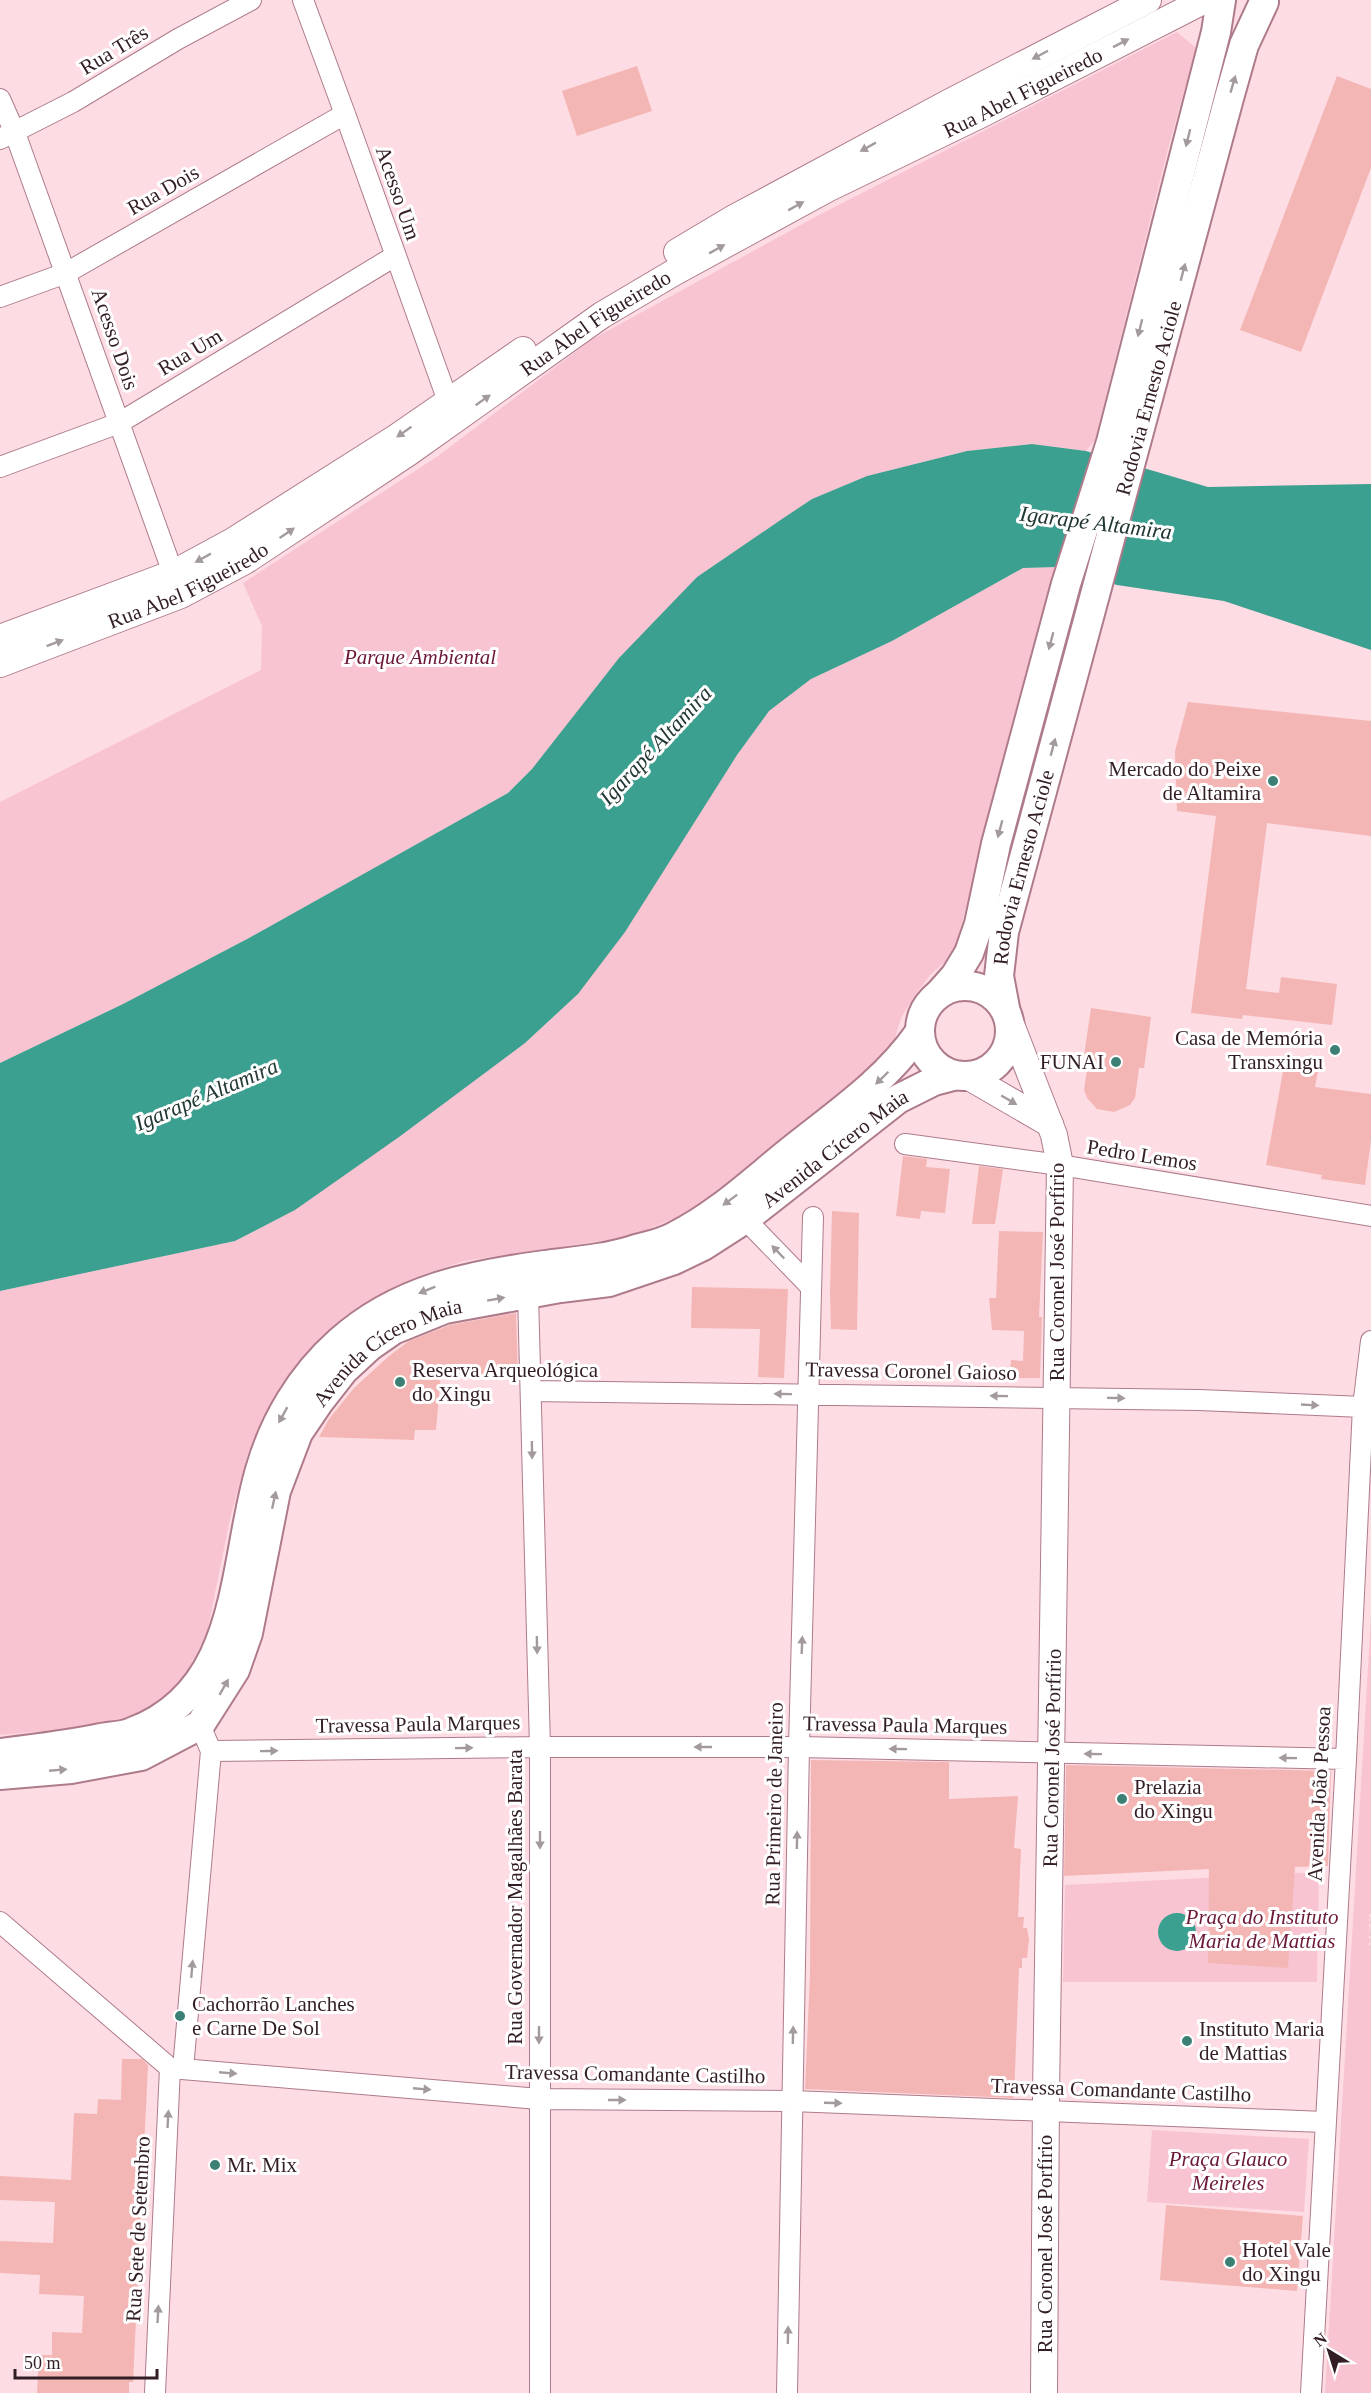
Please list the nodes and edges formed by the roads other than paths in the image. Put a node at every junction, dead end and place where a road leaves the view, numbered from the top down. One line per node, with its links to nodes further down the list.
1 (251, 0): 10 (street, Rua Três)
2 (303, 0): 9 (street, Acesso Um)
3 (1148, 0): 14 (street, Rua Abel Figueiredo, one-way to 14)
4 (1205, 0): 14 (street, Rua Abel Figueiredo, one-way to 4)
5 (1221, 0): 16 (main road, Rodovia Ernesto Aciole, one-way to 16)
6 (1226, 0): 7 (main road)
7 (1265, 1): 16 (main road, Rodovia Ernesto Aciole, one-way to 7)
8 (0, 99): 10 (street, Acesso Dois)
9 (345, 114): 11 (street, Acesso Um); 12 (street, Rua Dois)
10 (8, 136): 12 (street, Acesso Dois)
11 (395, 256): 14 (street, Acesso Um); 15 (street, Rua Um)
12 (66, 273): 13 (street, Rua Dois); 15 (street, Acesso Dois)
13 (0, 297)
14 (451, 411): 18 (street, Rua Abel Figueiredo)
15 (119, 423): 17 (street, Rua Um); 18 (street, Acesso Dois)
16 (1124, 446): 21 (main road, Rodovia Ernesto Aciole, one-way to 21); 22 (main road, Rodovia Ernesto Aciole, one-way to 16)
17 (0, 468)
18 (177, 584): 19 (street, Rua Abel Figueiredo); 20 (street, Rua Abel Figueiredo, one-way to 18)
19 (0, 638)
20 (0, 664)
21 (939, 994): 22 (main road); 23 (main road)
22 (1007, 1015): 24 (main road); 25 (street, Rua Coronel José Porfírio)
23 (919, 1033): 24 (main road); 42 (main road, Avenida Cícero Maia, one-way to 42)
24 (961, 1076): 25 (street, one-way to 25); 30 (main road, Avenida Cícero Maia)
25 (1050, 1124): 27 (street, Rua Coronel José Porfírio)
26 (905, 1144): 27 (street, Pedro Lemos)
27 (1060, 1165): 28 (street, Pedro Lemos); 36 (street, Rua Coronel José Porfírio)
28 (1371, 1216)
29 (813, 1217): 31 (street, Rua Primeiro de Janeiro)
30 (745, 1219): 31 (street, one-way to 30); 32 (main road, Avenida Cícero Maia)
31 (810, 1286): 35 (street, Rua Primeiro de Janeiro)
32 (528, 1294): 34 (street, Rua Governador Magalhães Barata); 38 (main road, Avenida Cícero Maia, one-way to 32)
33 (1371, 1341): 37 (street, Avenida João Pessoa)
34 (531, 1391): 35 (street, Travessa Coronel Gaioso, one-way to 34); 39 (street, Rua Governador Magalhães Barata, one-way to 39)
35 (809, 1394): 36 (street, Travessa Coronel Gaioso, one-way to 35); 40 (street, Rua Primeiro de Janeiro, one-way to 35)
36 (1057, 1397): 37 (street, Travessa Coronel Gaioso, one-way to 37); 43 (street, Rua Coronel José Porfírio)
37 (1363, 1407): 44 (street, Avenida João Pessoa)
38 (200, 1725): 41 (street); 45 (main road, Avenida Cícero Maia, one-way to 38)
39 (540, 1747): 40 (street, Travessa Paula Marques, one-way to 39); 41 (street, Travessa Paula Marques, one-way to 39); 48 (street, Rua Governador Magalhães Barata, one-way to 48)
40 (799, 1747): 43 (street, Travessa Paula Marques, one-way to 40); 49 (street, Rua Primeiro de Janeiro, one-way to 40)
41 (211, 1751): 47 (street, Rua Sete de Setembro, one-way to 41)
42 (0, 1753)
43 (1053, 1753): 44 (street, Travessa Paula Marques, one-way to 43); 50 (street, Rua Coronel José Porfírio)
44 (1346, 1759): 51 (street, Avenida João Pessoa)
45 (0, 1775)
46 (0, 1922): 47 (street)
47 (176, 2068): 48 (street, Travessa Comandante Castilho, one-way to 48); 52 (street, Rua Sete de Setembro, one-way to 47)
48 (539, 2099): 49 (street, Travessa Comandante Castilho, one-way to 49); 53 (street, Rua Governador Magalhães Barata)
49 (792, 2101): 50 (street, Travessa Comandante Castilho, one-way to 50); 54 (street, Rua Primeiro de Janeiro, one-way to 49)
50 (1046, 2111): 51 (street, Travessa Comandante Castilho); 55 (street, Rua Coronel José Porfírio)
51 (1324, 2122): 56 (street, Avenida João Pessoa)
52 (155, 2393)
53 (540, 2393)
54 (787, 2393)
55 (1044, 2393)
56 (1311, 2393)

